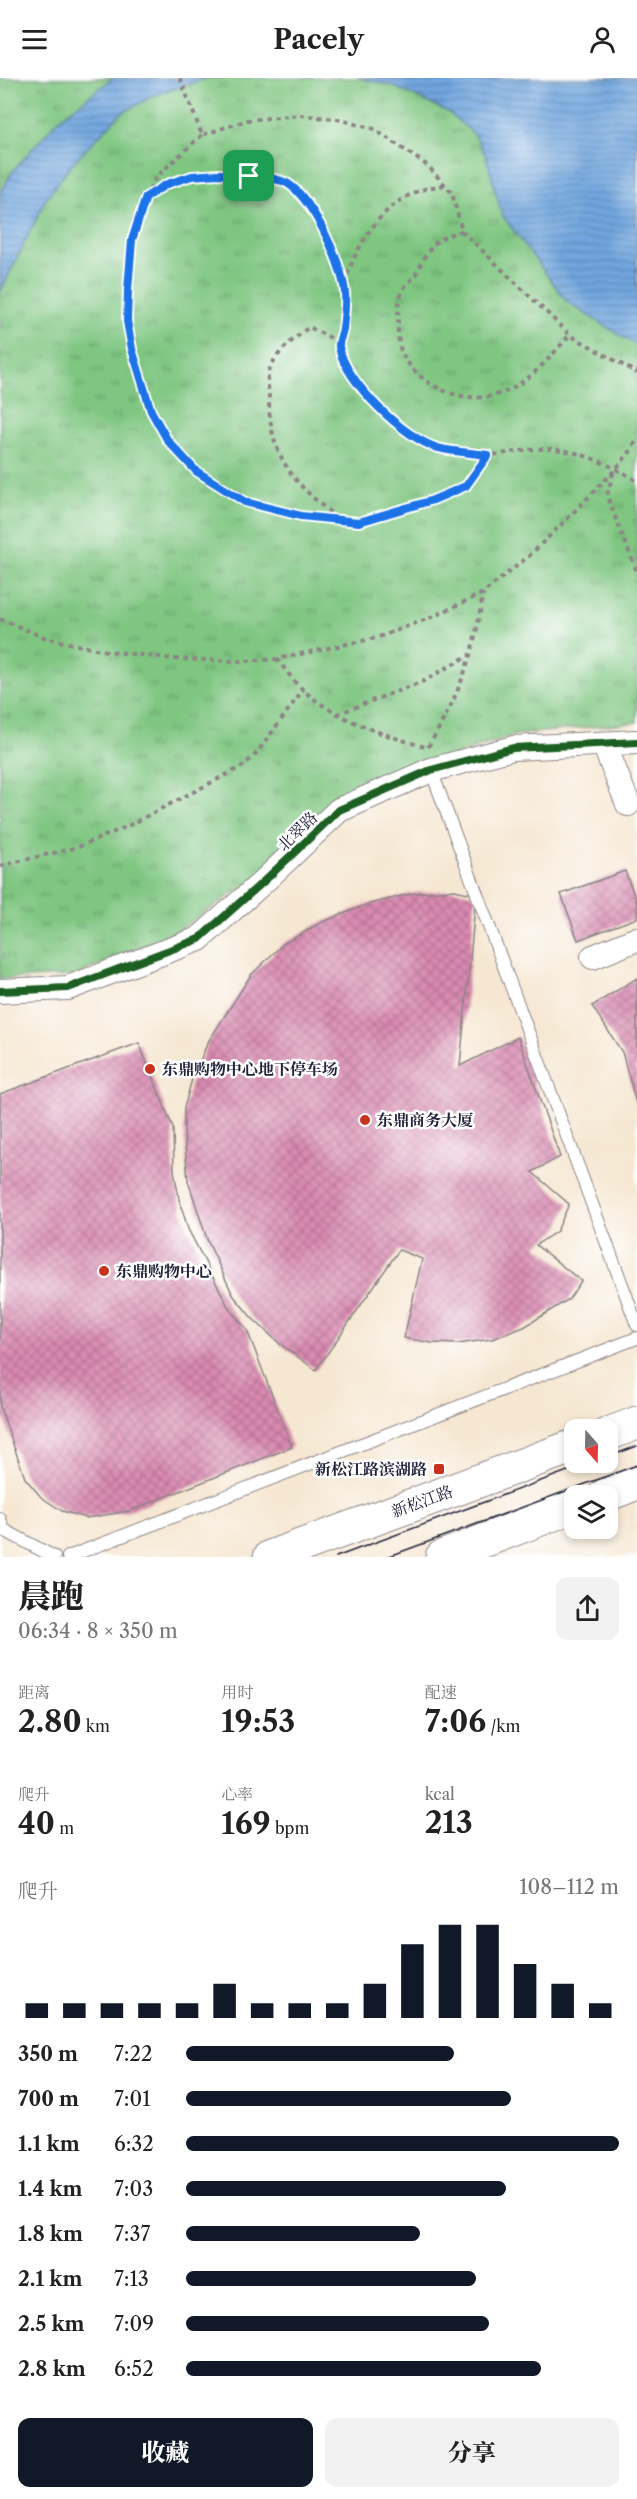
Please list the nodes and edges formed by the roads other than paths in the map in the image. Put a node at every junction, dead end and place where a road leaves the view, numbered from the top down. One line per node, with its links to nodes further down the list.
1 (637, 742): 2 (street, 北翠路)
2 (604, 744): 3 (street, 北翠路); 4 (street)
3 (430, 759): 7 (street, 北翠路); 8 (lane)
4 (628, 804)
5 (637, 939): 6 (street)
6 (593, 957)
7 (0, 992)
8 (637, 1325)
9 (637, 1338): 18 (lane)
10 (637, 1423): 11 (main road)
11 (618, 1430)
12 (564, 1450): 19 (main road, 新松江路)
13 (637, 1483): 14 (main road)
14 (618, 1490)
15 (564, 1511): 20 (main road)
16 (0, 1519): 17 (lane)
17 (54, 1557)
18 (68, 1557)
19 (270, 1557)
20 (442, 1557)

